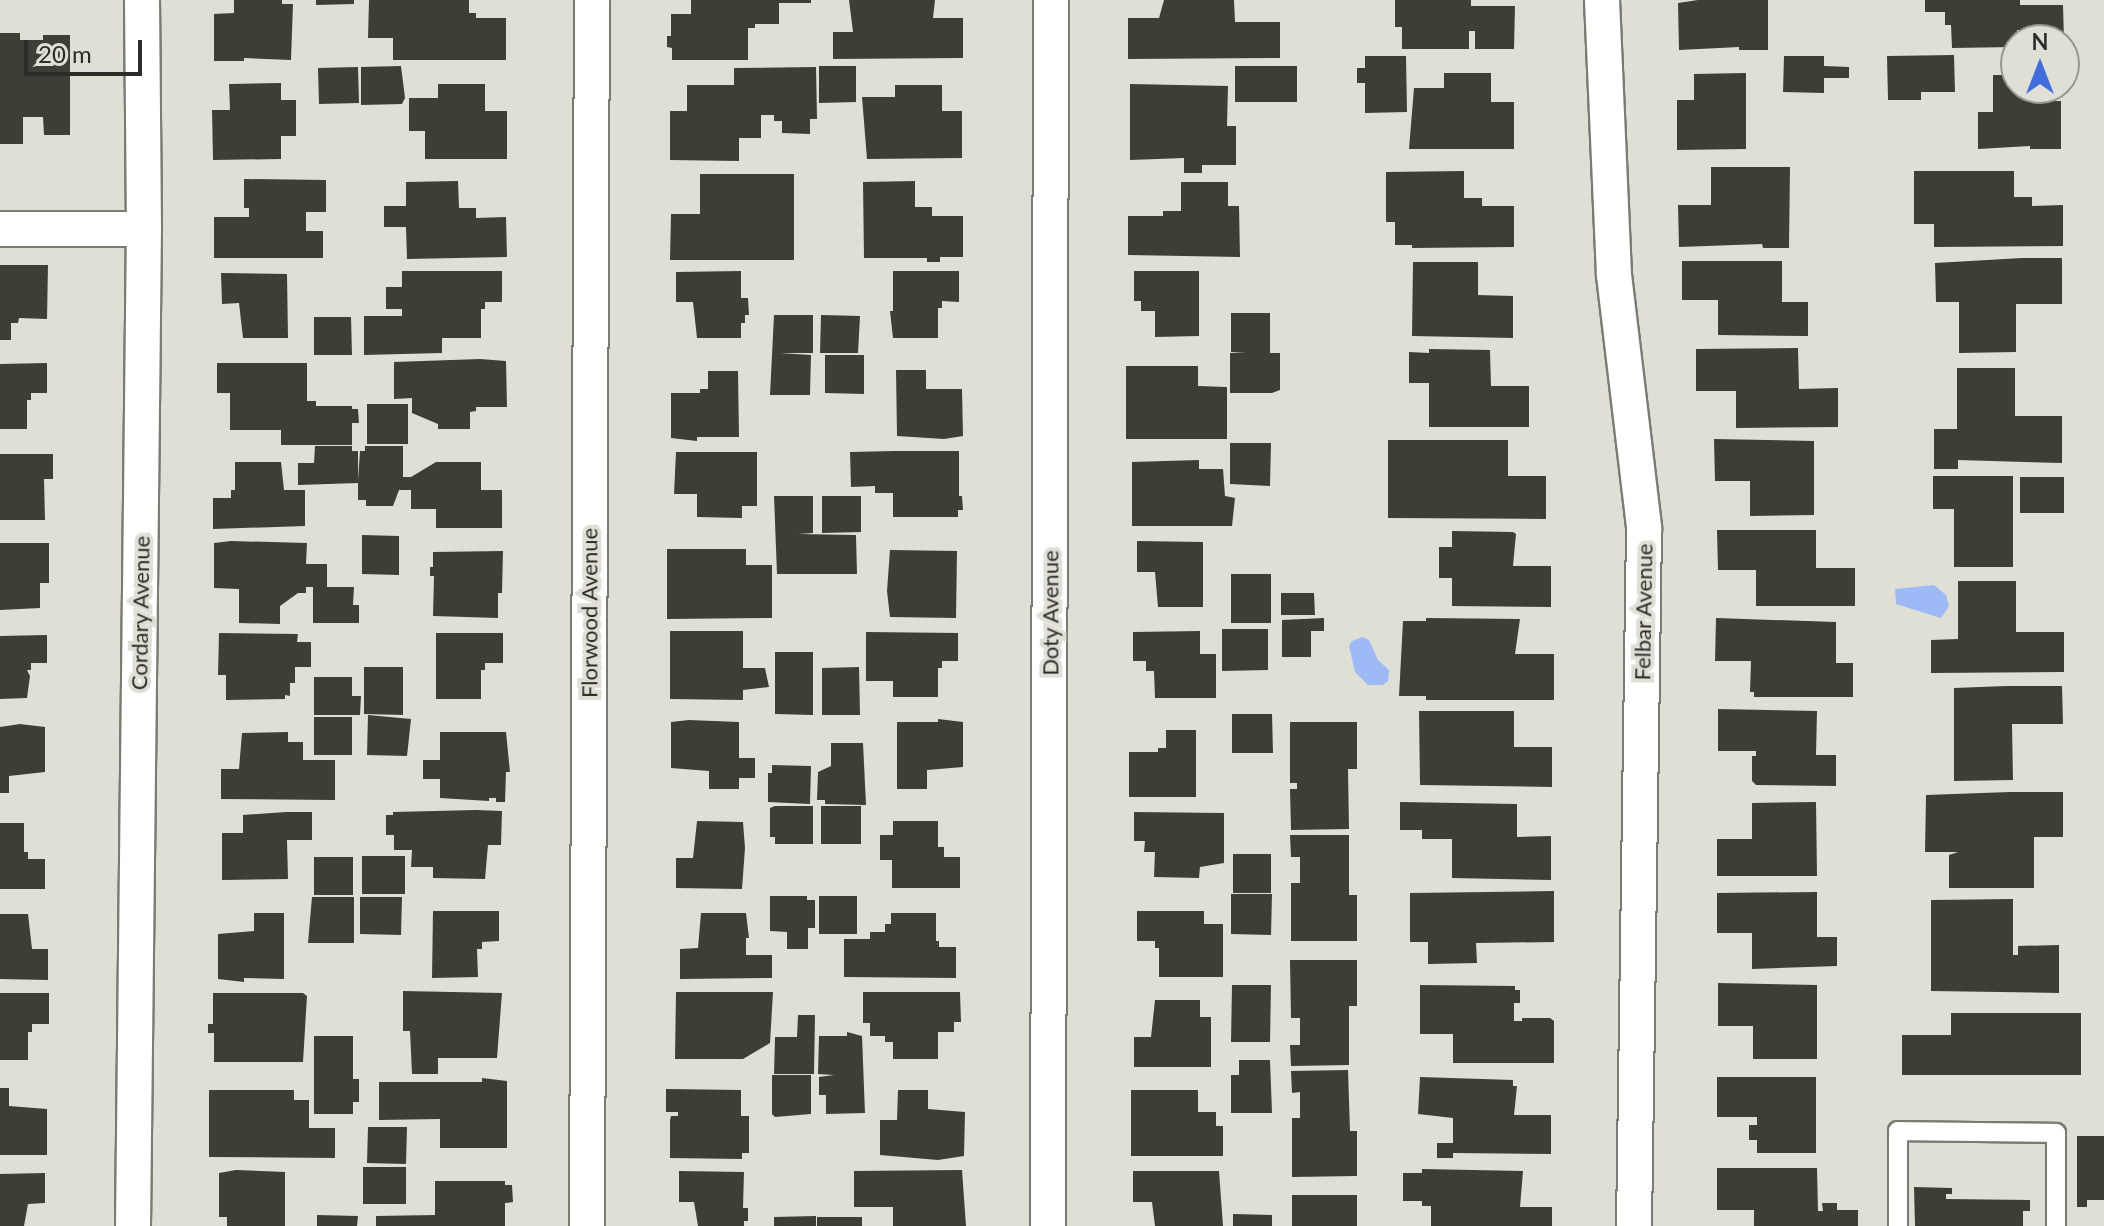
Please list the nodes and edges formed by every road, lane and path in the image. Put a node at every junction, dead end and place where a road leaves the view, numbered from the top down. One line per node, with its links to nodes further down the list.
1 (142, 0): 6 (street, Cordary Avenue)
2 (592, 0): 8 (street, Florwood Avenue)
3 (1051, 0): 9 (street, Doty Avenue)
4 (1602, 0): 10 (street, Felbar Avenue)
5 (0, 229): 6 (street)
6 (144, 229): 7 (street, Cordary Avenue)
7 (133, 1226)
8 (587, 1226)
9 (1048, 1226)
10 (1634, 1226)
11 (1898, 1226): 12 (lane)
12 (2056, 1226)

